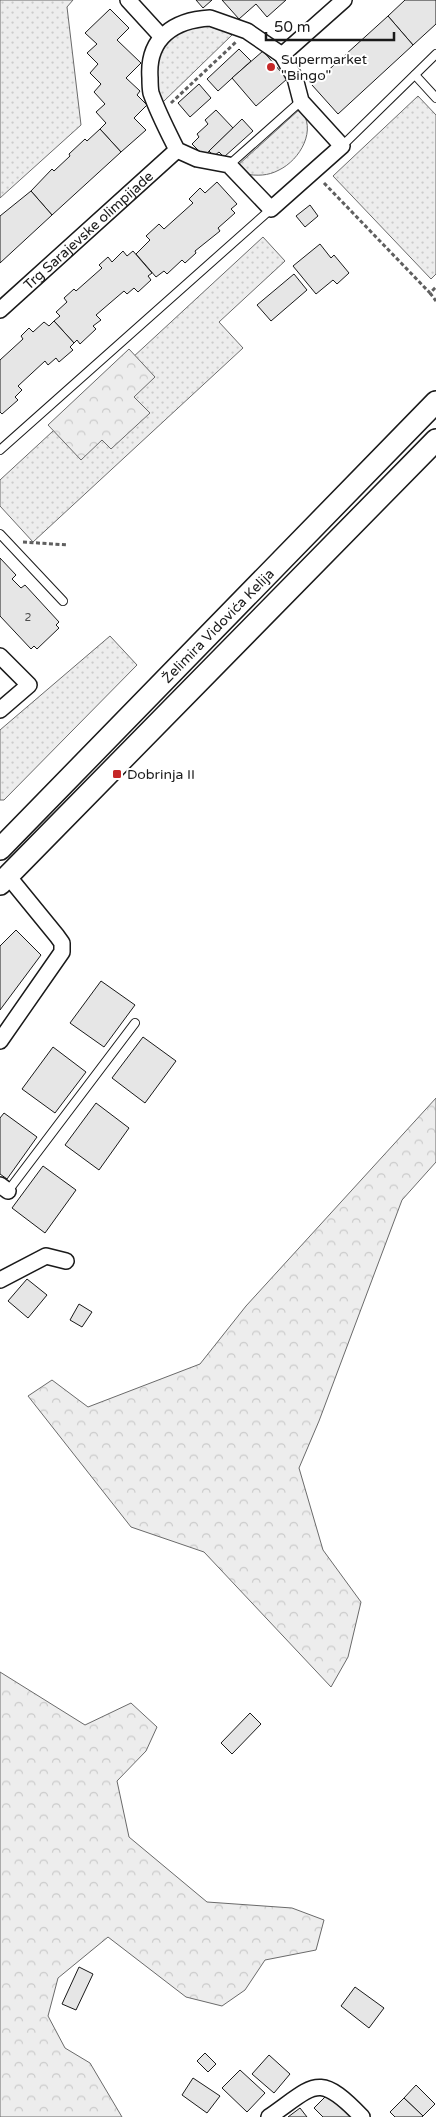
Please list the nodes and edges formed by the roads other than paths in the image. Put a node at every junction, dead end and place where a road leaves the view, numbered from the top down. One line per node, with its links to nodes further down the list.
1 (128, 0): 3 (street)
2 (344, 0): 5 (street)
3 (161, 36): 5 (street); 10 (street)
4 (436, 54): 6 (lane)
5 (282, 55): 8 (street)
6 (415, 75): 7 (lane); 9 (lane)
7 (436, 98)
8 (300, 101): 9 (street); 11 (lane)
9 (342, 146): 12 (street)
10 (177, 150): 11 (street); 13 (street, Trg Sarajevske olimpijade)
11 (228, 165): 12 (street)
12 (270, 209): 16 (lane)
13 (0, 310)
14 (436, 402): 21 (main road, Želimira Vidovića Kelija)
15 (436, 440): 22 (main road, Želimira Vidovića Kelija)
16 (0, 450)
17 (0, 534): 18 (lane)
18 (63, 601)
19 (0, 656): 20 (street)
20 (0, 710)
21 (0, 849)
22 (4, 880): 24 (street)
23 (135, 1023): 25 (lane)
24 (0, 1042)
25 (4, 1188)
26 (66, 1261): 27 (street)
27 (0, 1280)
28 (268, 2117): 29 (street)
29 (362, 2117)

